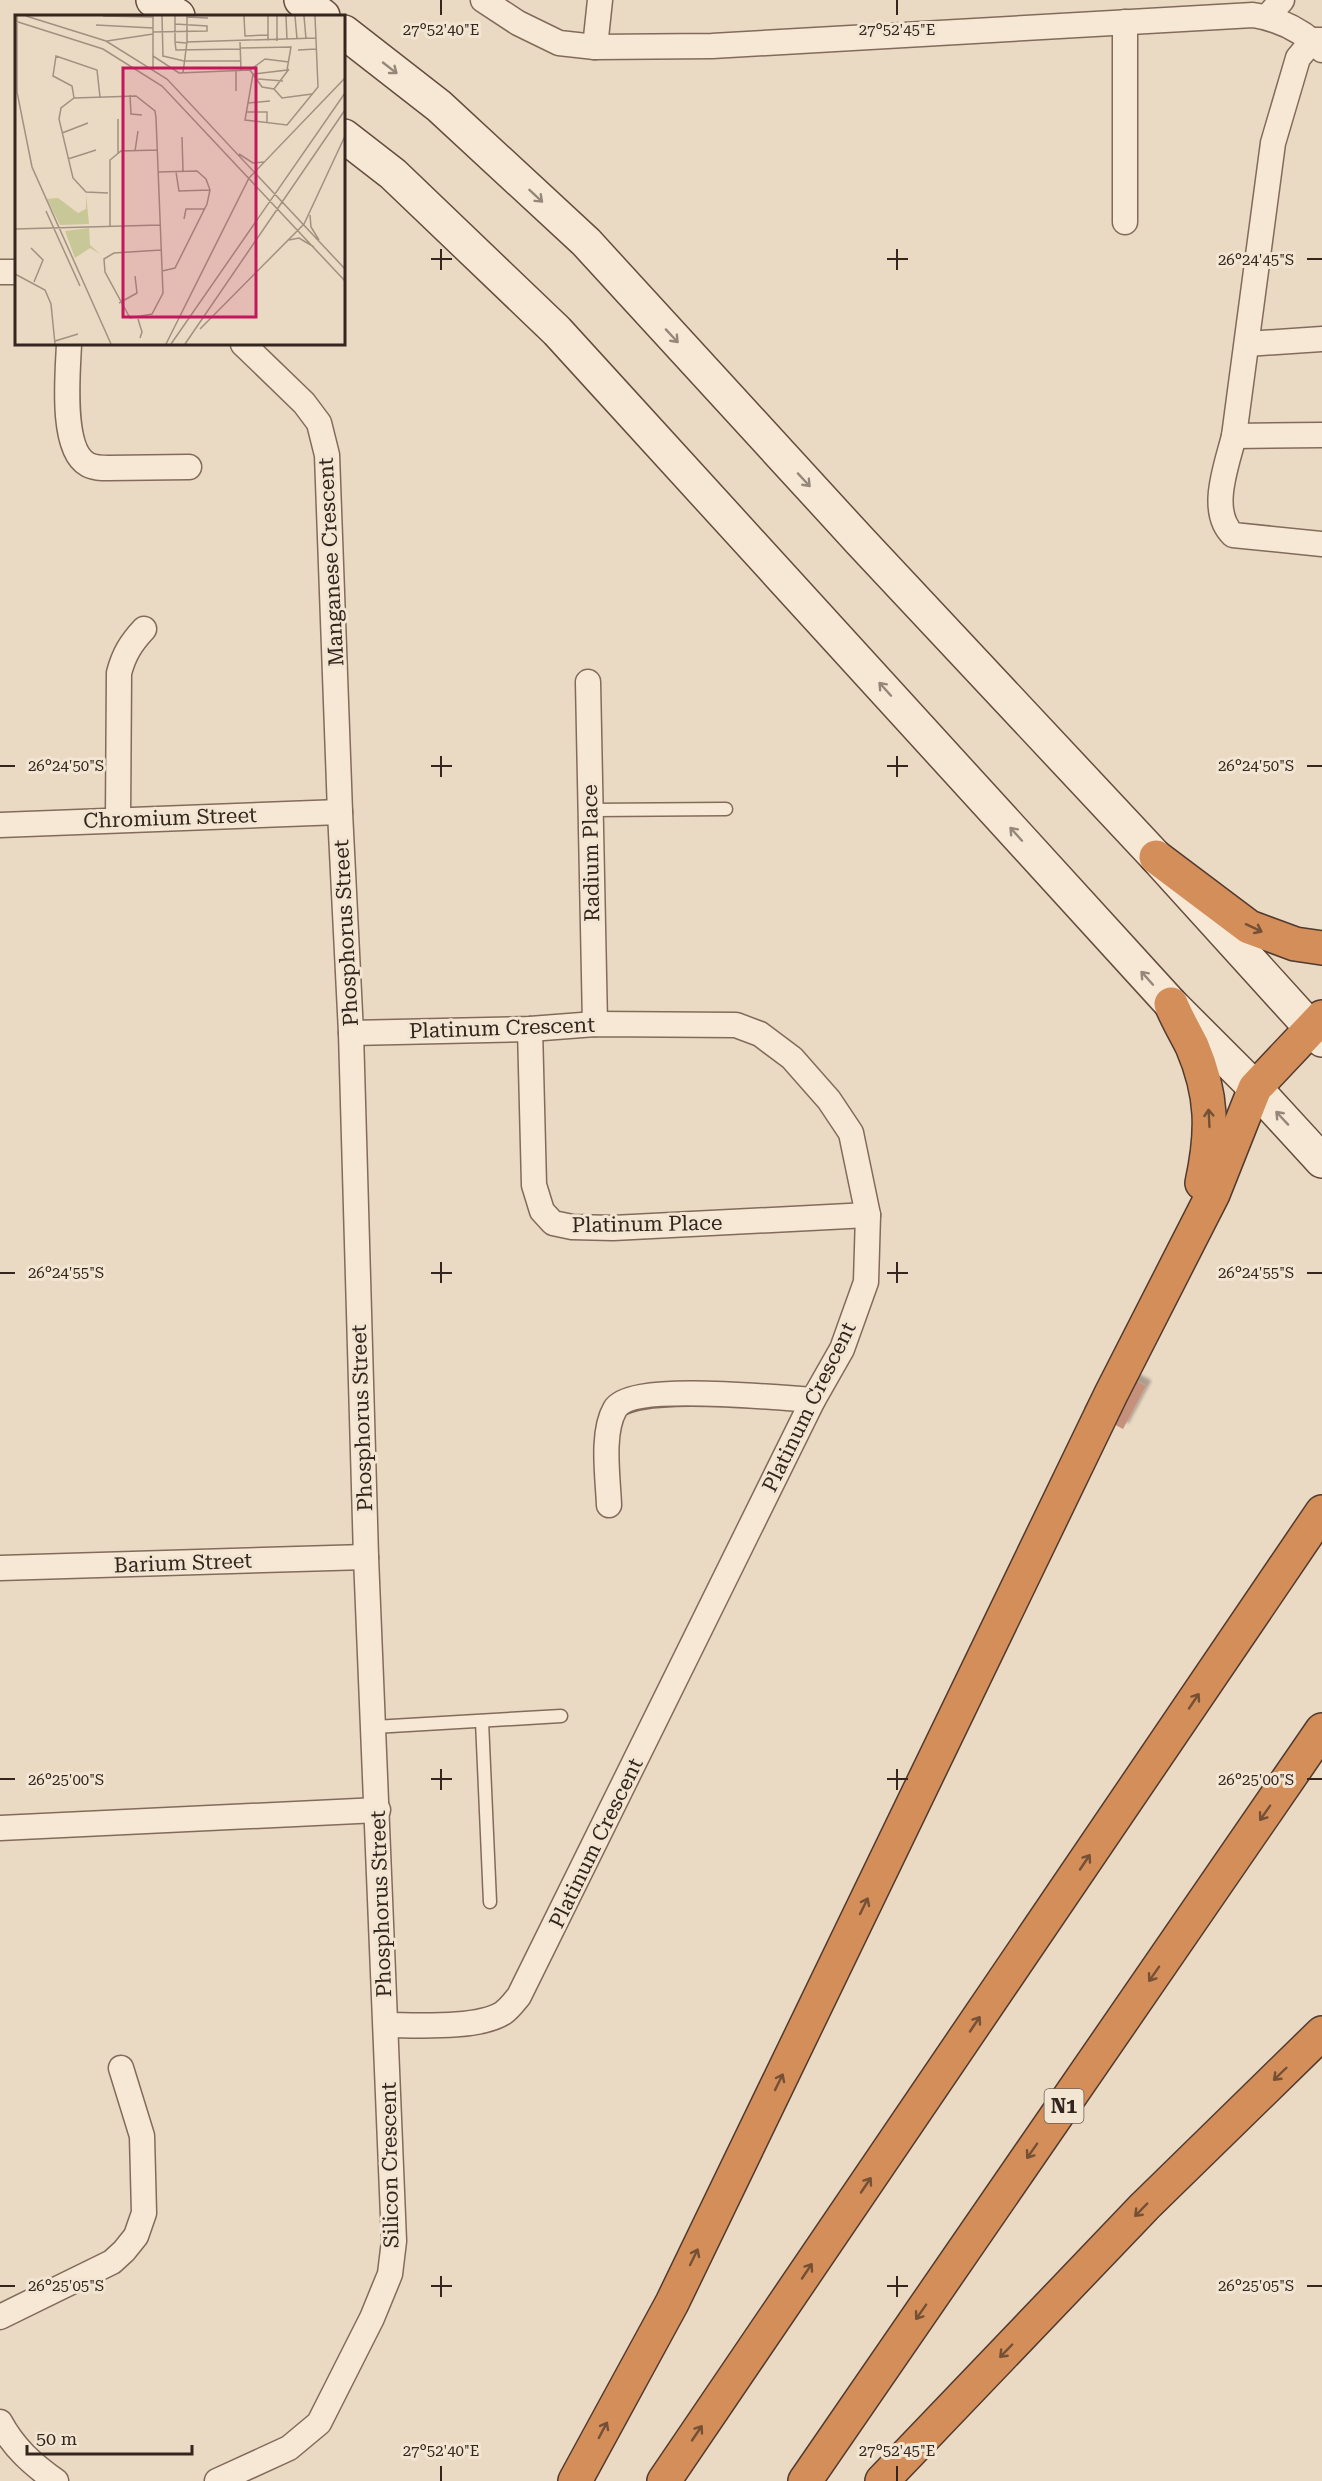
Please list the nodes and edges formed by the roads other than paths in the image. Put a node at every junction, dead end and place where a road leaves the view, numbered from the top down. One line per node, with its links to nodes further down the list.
1 (153, 0): 7 (main road)
2 (301, 0): 8 (main road)
3 (483, 0): 12 (street)
4 (600, 0): 12 (street)
5 (1178, 9): 6 (street); 9 (street)
6 (1275, 9): 11 (street)
7 (176, 15)
8 (322, 15)
9 (1125, 22): 12 (street); 14 (street)
10 (345, 34): 30 (main road, one-way to 30)
11 (1319, 44): 16 (street)
12 (595, 47)
13 (345, 137): 32 (main road, one-way to 13)
14 (1125, 222)
15 (1322, 339): 16 (street)
16 (1247, 344): 20 (street)
17 (69, 345): 21 (street)
18 (244, 345): 27 (street, Manganese Crescent)
19 (1322, 435): 20 (street)
20 (1234, 436): 22 (street)
21 (189, 466)
22 (1322, 544)
23 (144, 629): 28 (street)
24 (588, 682): 26 (street, Radium Place)
25 (726, 809): 26 (lane)
26 (591, 810): 33 (street, Radium Place)
27 (340, 812): 28 (street, Chromium Street); 36 (street, Phosphorus Street)
28 (118, 820): 29 (street, Chromium Street)
29 (0, 825)
30 (1156, 857): 31 (highway, one-way to 31); 34 (main road)
31 (1322, 948)
32 (1171, 1004): 37 (main road); 40 (highway, one-way to 32)
33 (595, 1024): 35 (street, Platinum Crescent); 39 (street, Platinum Crescent)
34 (1318, 1028): 37 (highway)
35 (530, 1029): 36 (street, Platinum Crescent); 39 (street, Platinum Place)
36 (351, 1033): 44 (street, Phosphorus Street)
37 (1255, 1088): 38 (main road, one-way to 37); 40 (highway)
38 (1322, 1161)
39 (868, 1215): 41 (street, Platinum Crescent)
40 (1191, 1238): 60 (highway, one-way to 40)
41 (813, 1400): 42 (street); 53 (street, Platinum Crescent)
42 (609, 1505)
43 (1322, 1512): 61 (highway, one-way to 43)
44 (366, 1557): 45 (street, Barium Street); 48 (street, Phosphorus Street)
45 (0, 1568)
46 (561, 1716): 47 (lane)
47 (482, 1721): 48 (lane); 52 (lane)
48 (374, 1727): 50 (street, Phosphorus Street)
49 (1322, 1730): 62 (highway, N1, one-way to 62)
50 (378, 1810): 51 (street); 53 (street, Phosphorus Street)
51 (0, 1828)
52 (490, 1902)
53 (386, 2025): 59 (street, Silicon Crescent)
54 (1322, 2033): 63 (highway, one-way to 63)
55 (121, 2068): 56 (street)
56 (0, 2317)
57 (0, 2422): 58 (street)
58 (56, 2481)
59 (217, 2481)
60 (575, 2481)
61 (664, 2481)
62 (805, 2481)
63 (882, 2481)

